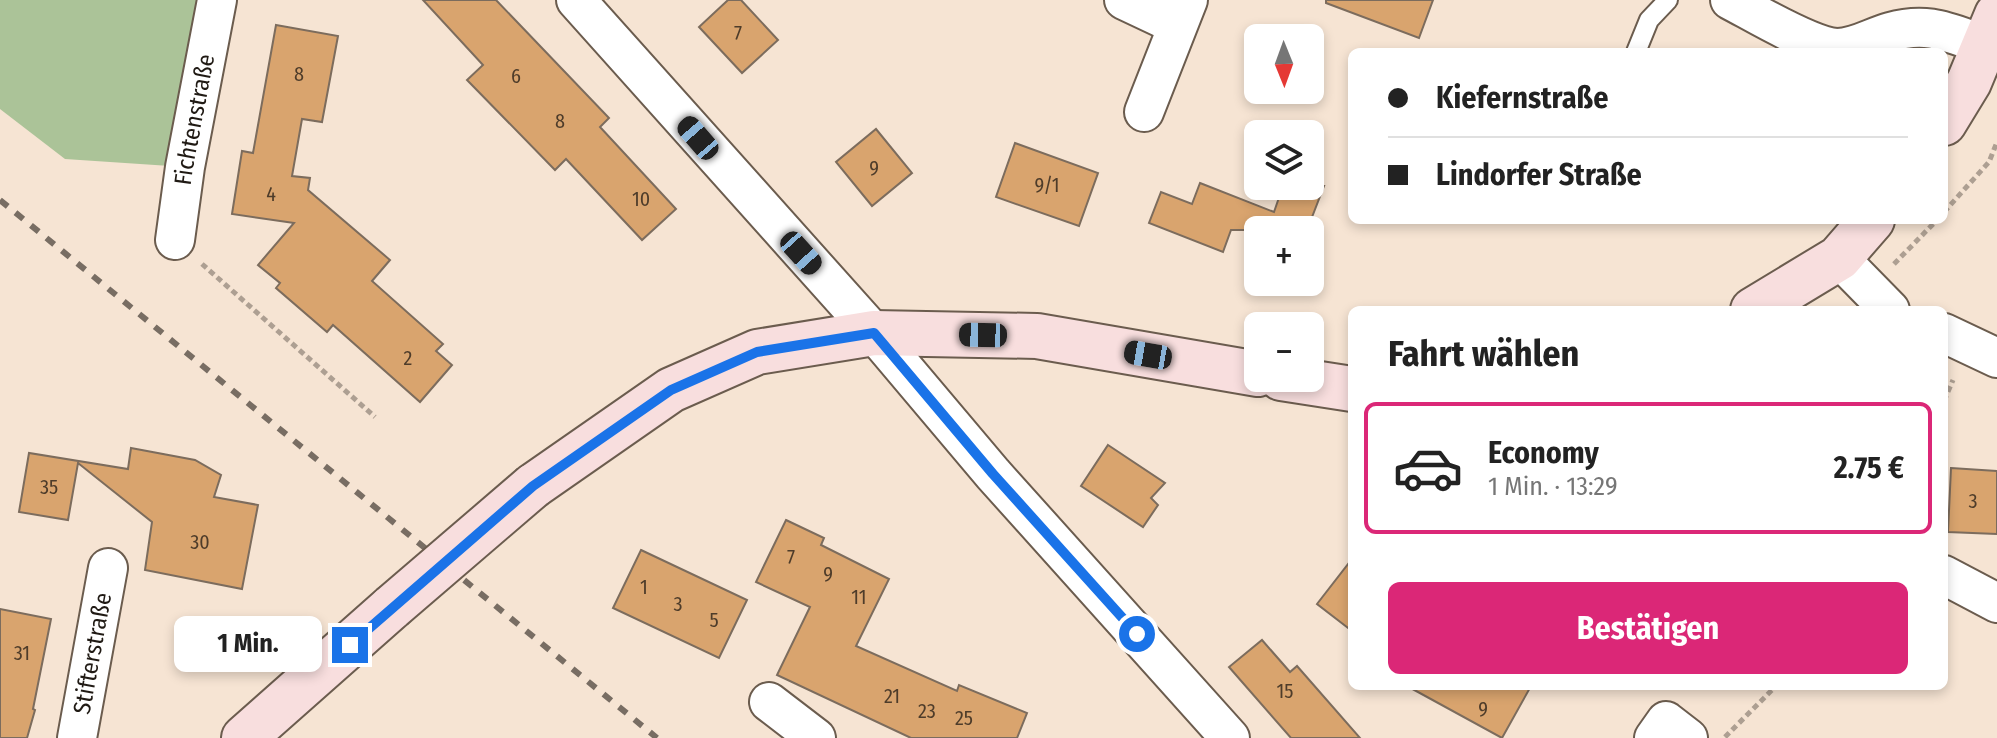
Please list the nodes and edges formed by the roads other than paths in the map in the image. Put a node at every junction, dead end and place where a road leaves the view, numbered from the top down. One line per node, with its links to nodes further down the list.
1 (217, 0): 12 (street, Fichtenstraße)
2 (576, 0): 16 (street)
3 (1124, 0): 6 (street)
4 (1668, 0): 8 (lane)
5 (1730, 0): 7 (street)
6 (1182, 13): 9 (street)
7 (1991, 30): 10 (street)
8 (1638, 48)
9 (1144, 112)
10 (1948, 116)
11 (1869, 224): 13 (street)
12 (175, 240)
13 (1839, 258): 14 (street); 15 (street)
14 (1879, 300)
15 (1760, 306)
16 (874, 333): 19 (street); 27 (street, bridge); 29 (street)
17 (1948, 335): 18 (street)
18 (1997, 358)
19 (1244, 372)
20 (1324, 385): 21 (street)
21 (1348, 388)
22 (108, 568): 26 (street, Stifterstraße)
23 (1948, 577): 24 (street)
24 (1997, 603)
25 (769, 702): 28 (street)
26 (77, 738)
27 (244, 738)
28 (816, 738)
29 (1230, 738)

